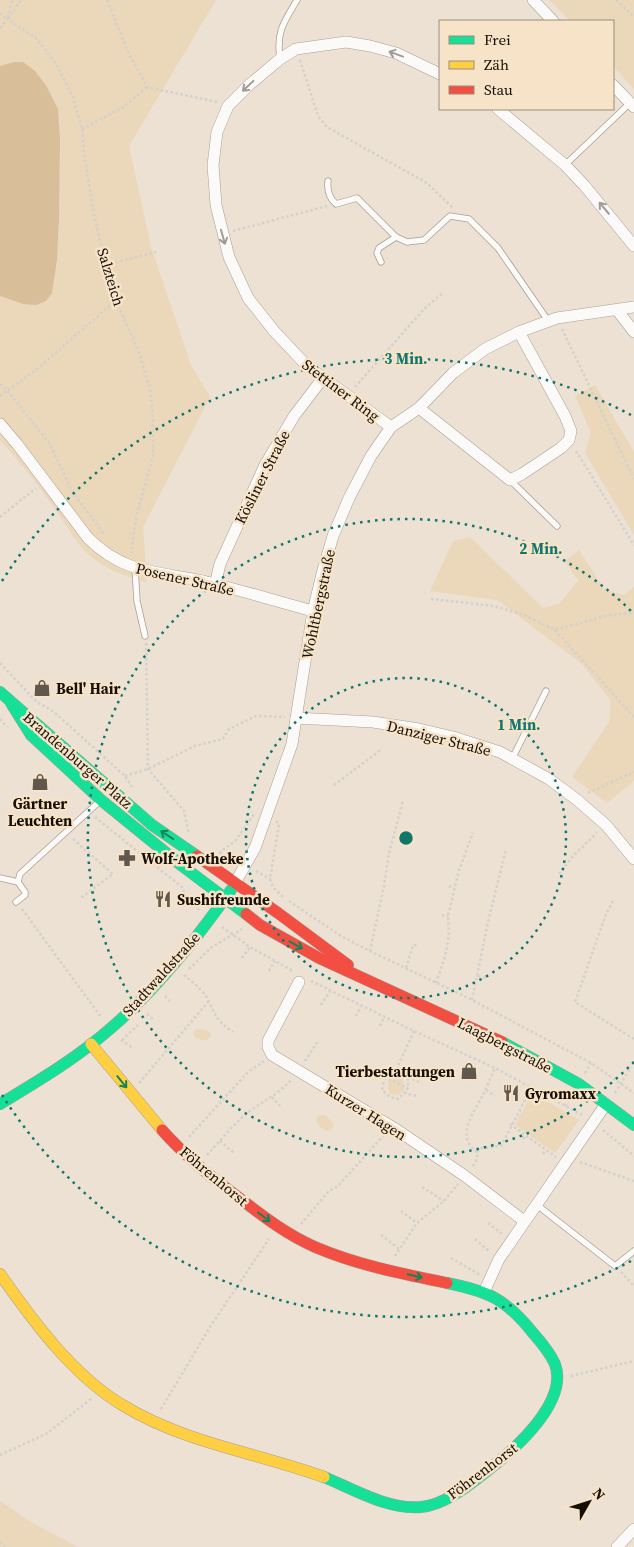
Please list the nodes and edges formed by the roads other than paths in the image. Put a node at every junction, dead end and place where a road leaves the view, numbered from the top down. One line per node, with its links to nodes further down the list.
1 (297, 0): 4 (lane)
2 (533, 0): 3 (street)
3 (552, 20)
4 (280, 59): 5 (street, Stettiner Ring, one-way to 4); 19 (street, Stettiner Ring, one-way to 19)
5 (439, 74)
6 (614, 86): 7 (street)
7 (632, 105): 9 (lane)
8 (499, 110): 9 (street)
9 (565, 164): 12 (street, one-way to 9)
10 (328, 181): 11 (lane)
11 (396, 237): 13 (lane); 16 (lane)
12 (634, 246)
13 (381, 262)
14 (634, 307): 15 (street, Wohltbergstraße)
15 (617, 310): 16 (street, Wohltbergstraße); 18 (street)
16 (553, 320): 17 (street, Wohltbergstraße)
17 (519, 332): 20 (street, Wohltbergstraße); 23 (street)
18 (634, 332)
19 (323, 378): 22 (street, Stettiner Ring); 26 (street, Kösliner Straße)
20 (419, 408): 22 (street, Wohltbergstraße); 23 (street)
21 (0, 424): 25 (street, Posener Straße)
22 (390, 427): 27 (street, Wohltbergstraße)
23 (510, 480): 24 (lane)
24 (557, 526)
25 (132, 567): 26 (street, Posener Straße); 28 (lane)
26 (215, 585): 27 (street, Posener Straße)
27 (313, 611): 32 (street, Wohltbergstraße)
28 (145, 636)
29 (546, 691): 33 (lane)
30 (0, 692): 31 (street)
31 (11, 703): 34 (street, Brandenburger Platz); 35 (street, Brandenburger Platz)
32 (296, 718): 33 (street, Danziger Straße); 39 (street, Wohltbergstraße)
33 (512, 759): 36 (street, Danziger Straße)
34 (110, 789): 35 (lane); 39 (street, Brandenburger Platz, one-way to 34)
35 (101, 800): 38 (lane); 40 (street, Brandenburger Platz)
36 (634, 858)
37 (0, 878): 38 (lane)
38 (18, 882): 41 (lane)
39 (235, 883): 40 (street, Stadtwaldstraße); 43 (street, Laagbergstraße)
40 (225, 899): 43 (street, Laagbergstraße, one-way to 43); 44 (street, Stadtwaldstraße)
41 (16, 902)
42 (301, 978): 49 (street, Kurzer Hagen)
43 (368, 980): 46 (street, Laagbergstraße)
44 (91, 1044): 45 (street, Stadtwaldstraße); 52 (street, Föhrenhorst, one-way to 52)
45 (0, 1104)
46 (606, 1104): 47 (street, Laagbergstraße); 48 (street)
47 (634, 1125)
48 (537, 1204): 49 (street); 50 (lane)
49 (524, 1221): 52 (street)
50 (634, 1251)
51 (0, 1274): 52 (street, Föhrenhorst)
52 (484, 1292)
53 (634, 1529): 54 (street)
54 (617, 1547)

